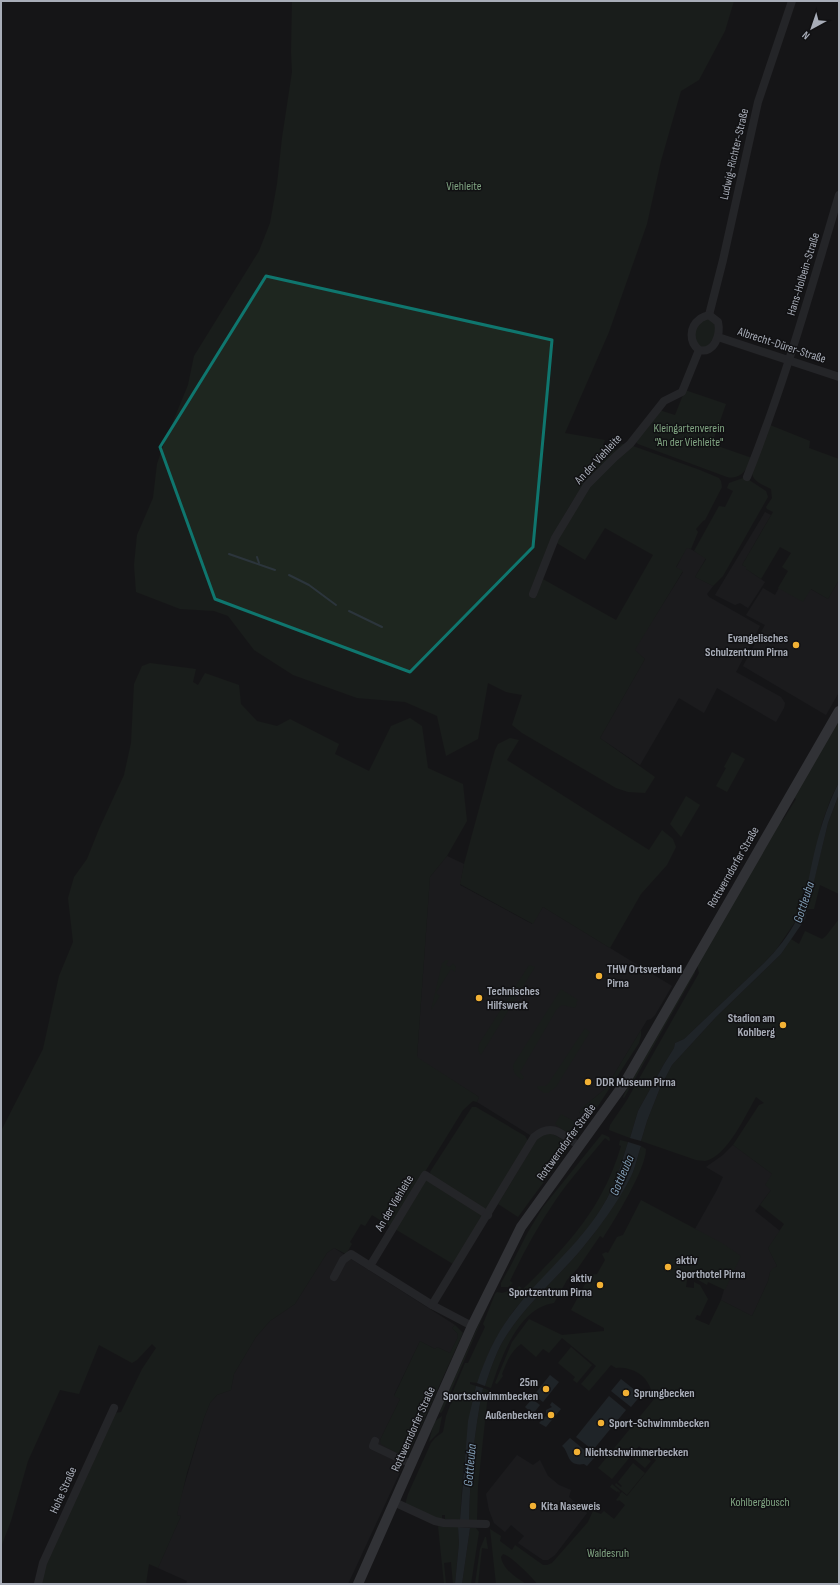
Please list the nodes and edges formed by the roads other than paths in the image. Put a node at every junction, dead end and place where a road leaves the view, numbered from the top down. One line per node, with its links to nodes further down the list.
1 (792, 1): 3 (street, Ludwig-Richter-Straße)
2 (839, 195): 6 (street, Hans-Holbein-Straße)
3 (709, 315): 4 (street, Albrecht-Dürer-Straße); 5 (street)
4 (718, 337): 5 (street, Albrecht-Dürer-Straße); 6 (street, Albrecht-Dürer-Straße)
5 (698, 350): 9 (street, An der Viehleite)
6 (789, 360): 7 (street, Albrecht-Dürer-Straße); 8 (street)
7 (839, 377)
8 (747, 477)
9 (533, 594)
10 (839, 711): 11 (main road, Rottwerndorfer Straße)
11 (579, 1146): 12 (street); 16 (main road, Rottwerndorfer Straße)
12 (488, 1215): 13 (street, An der Viehleite); 15 (street)
13 (370, 1266): 14 (street); 15 (street)
14 (334, 1276)
15 (432, 1305): 16 (street)
16 (472, 1326): 19 (main road, Rottwerndorfer Straße)
17 (114, 1408): 22 (street, Hohe Straße)
18 (375, 1441): 19 (street)
19 (411, 1464): 20 (main road, Rottwerndorfer Straße)
20 (394, 1502): 21 (street); 23 (main road, Rottwerndorfer Straße)
21 (486, 1524)
22 (38, 1584)
23 (358, 1584)

